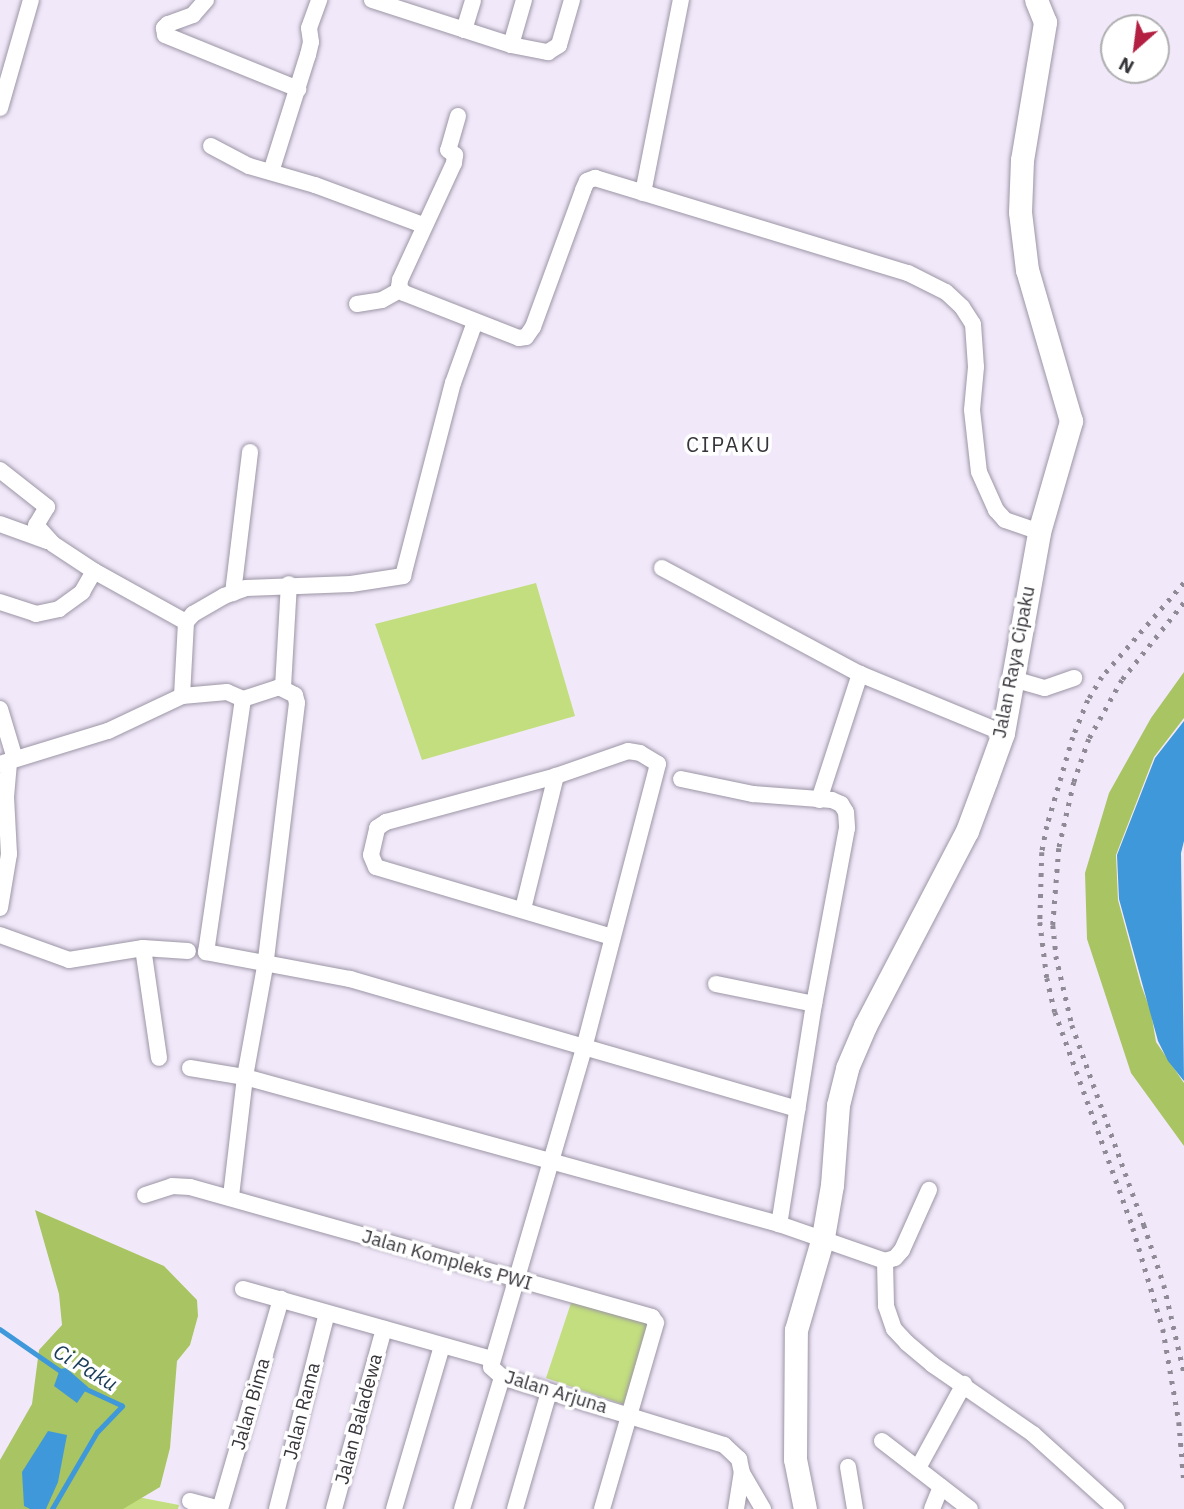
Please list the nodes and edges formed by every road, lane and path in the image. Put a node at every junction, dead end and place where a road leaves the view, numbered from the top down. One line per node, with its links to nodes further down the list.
1 (31, 0): 13 (street)
2 (206, 0): 12 (street)
3 (319, 0): 12 (street)
4 (372, 0): 10 (street)
5 (474, 0): 10 (street)
6 (524, 0): 11 (street)
7 (572, 0): 11 (street)
8 (681, 0): 17 (street)
9 (1036, 0): 25 (street, Jalan Raya Cipaku)
10 (464, 30): 11 (street)
11 (511, 45)
12 (298, 89): 16 (street)
13 (0, 108)
14 (458, 116): 18 (street)
15 (211, 146): 16 (street)
16 (271, 172): 18 (street)
17 (643, 193): 21 (street); 25 (street)
18 (423, 225): 19 (street)
19 (400, 290): 20 (street); 21 (street)
20 (358, 304)
21 (475, 322): 29 (street)
22 (250, 453): 30 (street)
23 (0, 470): 26 (street)
24 (0, 524): 26 (street)
25 (1039, 532): 35 (street, Jalan Raya Cipaku)
26 (53, 544): 28 (street)
27 (662, 568): 33 (street)
28 (94, 571): 31 (street); 32 (street)
29 (289, 584): 30 (street); 36 (street)
30 (233, 593): 32 (street)
31 (0, 602)
32 (186, 622): 37 (street)
33 (860, 674): 40 (street); 44 (street)
34 (1073, 678): 35 (street)
35 (1013, 679): 40 (street, Jalan Raya Cipaku)
36 (283, 687): 38 (street); 51 (street)
37 (182, 696): 38 (street); 41 (street)
38 (243, 699): 51 (street)
39 (0, 709): 41 (street)
40 (1003, 733): 64 (street, Jalan Raya Cipaku)
41 (8, 761): 45 (street)
42 (556, 776): 46 (street); 46 (street); 48 (street)
43 (681, 779): 44 (street)
44 (819, 800): 53 (street)
45 (0, 908)
46 (523, 909): 48 (street)
47 (0, 935): 49 (street)
48 (612, 937): 54 (street)
49 (144, 948): 50 (street); 55 (street)
50 (188, 951)
51 (266, 961): 54 (street); 57 (street)
52 (716, 984): 53 (street)
53 (814, 1004): 58 (street)
54 (585, 1045): 58 (street); 59 (street)
55 (159, 1058)
56 (190, 1068): 57 (street)
57 (245, 1077): 59 (street); 62 (street)
58 (797, 1109): 63 (street)
59 (552, 1163): 63 (street); 66 (street)
60 (929, 1190): 65 (street)
61 (145, 1195): 62 (street, Jalan Kompleks PWI)
62 (231, 1197): 66 (street, Jalan Kompleks PWI)
63 (779, 1224): 64 (street)
64 (823, 1237): 65 (street); 92 (street, Jalan Raya Cipaku)
65 (885, 1261): 74 (street)
66 (518, 1281): 72 (street); 76 (street, Jalan Kompleks PWI)
67 (243, 1289): 68 (street, Jalan Arjuna)
68 (281, 1299): 69 (street, Jalan Arjuna); 83 (street, Jalan Bima)
69 (327, 1313): 70 (street, Jalan Arjuna); 84 (street, Jalan Rama)
70 (384, 1329): 71 (street, Jalan Arjuna); 85 (street, Jalan Baladewa)
71 (442, 1346): 72 (street, Jalan Arjuna); 86 (street)
72 (492, 1359): 73 (street, Jalan Arjuna)
73 (502, 1377): 75 (street, Jalan Arjuna); 87 (street)
74 (964, 1384): 79 (street); 96 (street)
75 (549, 1392): 76 (street, Jalan Arjuna); 88 (street)
76 (628, 1413): 80 (street, Jalan Arjuna); 89 (street)
77 (882, 1441): 79 (street)
78 (848, 1467): 93 (street)
79 (918, 1468): 81 (street)
80 (742, 1473): 90 (street); 91 (street, Jalan Arjuna)
81 (941, 1487): 94 (street); 95 (street)
82 (190, 1501): 83 (street)
83 (220, 1509)
84 (277, 1509)
85 (334, 1509)
86 (394, 1509)
87 (462, 1509)
88 (515, 1509)
89 (602, 1509)
90 (736, 1509)
91 (763, 1509)
92 (805, 1509)
93 (855, 1509)
94 (932, 1509)
95 (970, 1509)
96 (1116, 1509)

